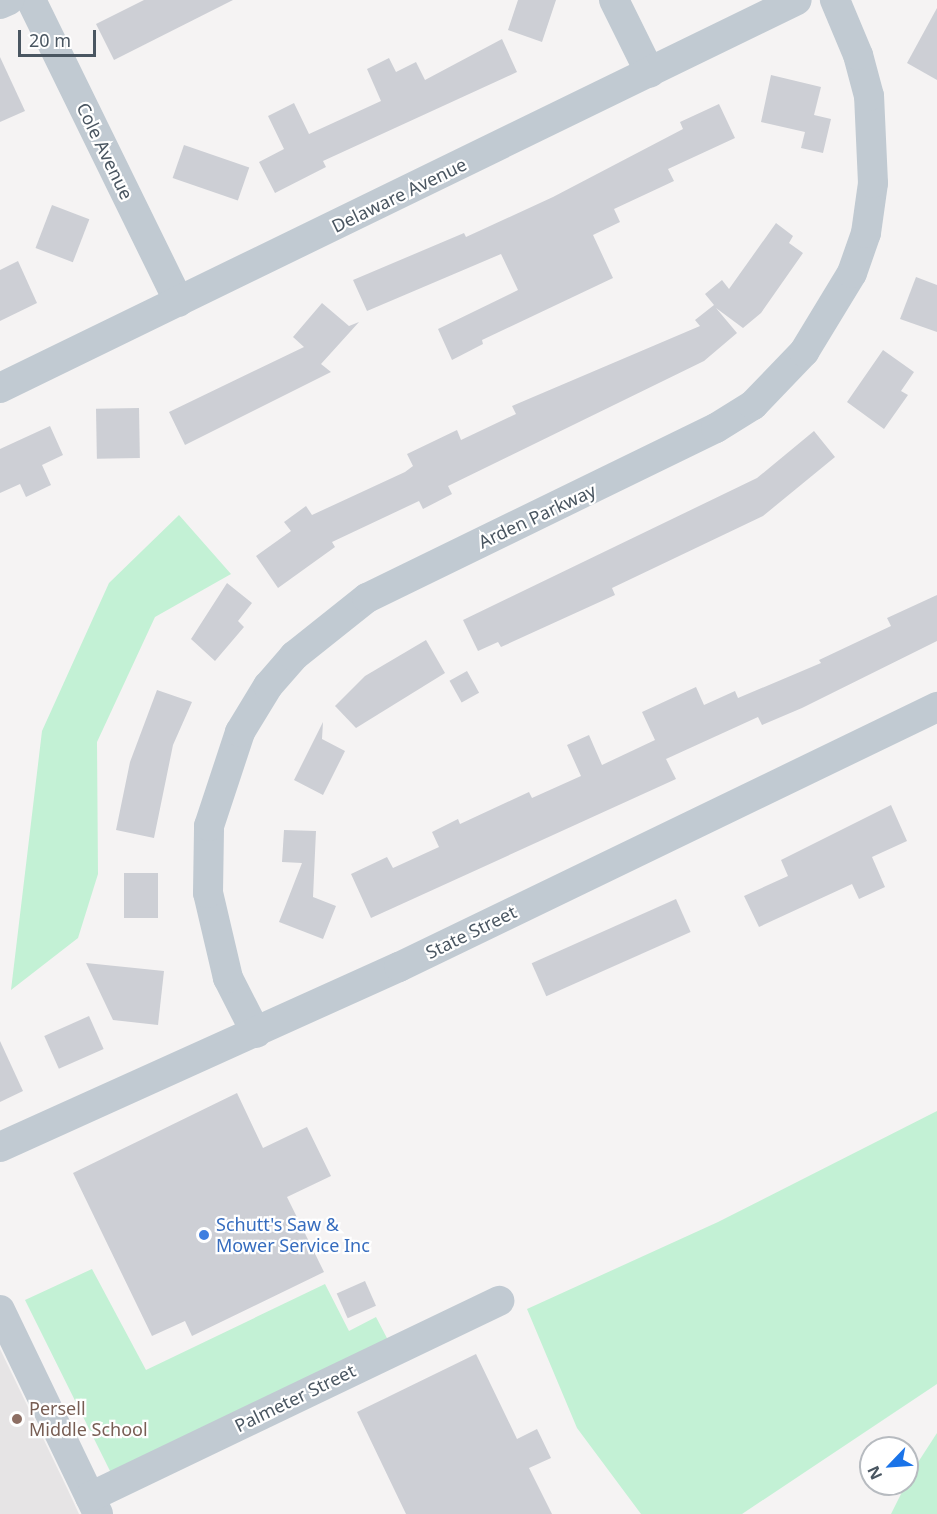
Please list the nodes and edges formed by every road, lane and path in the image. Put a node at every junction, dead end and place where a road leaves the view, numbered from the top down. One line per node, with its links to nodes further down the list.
1 (9, 0): 6 (street)
2 (31, 0): 8 (street, Cole Avenue)
3 (614, 0): 7 (street)
4 (797, 0): 7 (street, Delaware Avenue)
5 (835, 0): 11 (street, Arden Parkway)
6 (0, 4)
7 (650, 73): 8 (street, Delaware Avenue)
8 (179, 302): 9 (street, Delaware Avenue)
9 (0, 388)
10 (937, 707): 11 (street, State Street)
11 (256, 1034): 12 (street, State Street)
12 (0, 1147)
13 (500, 1300): 15 (street, Palmeter Street)
14 (0, 1310): 15 (street)
15 (94, 1506)

